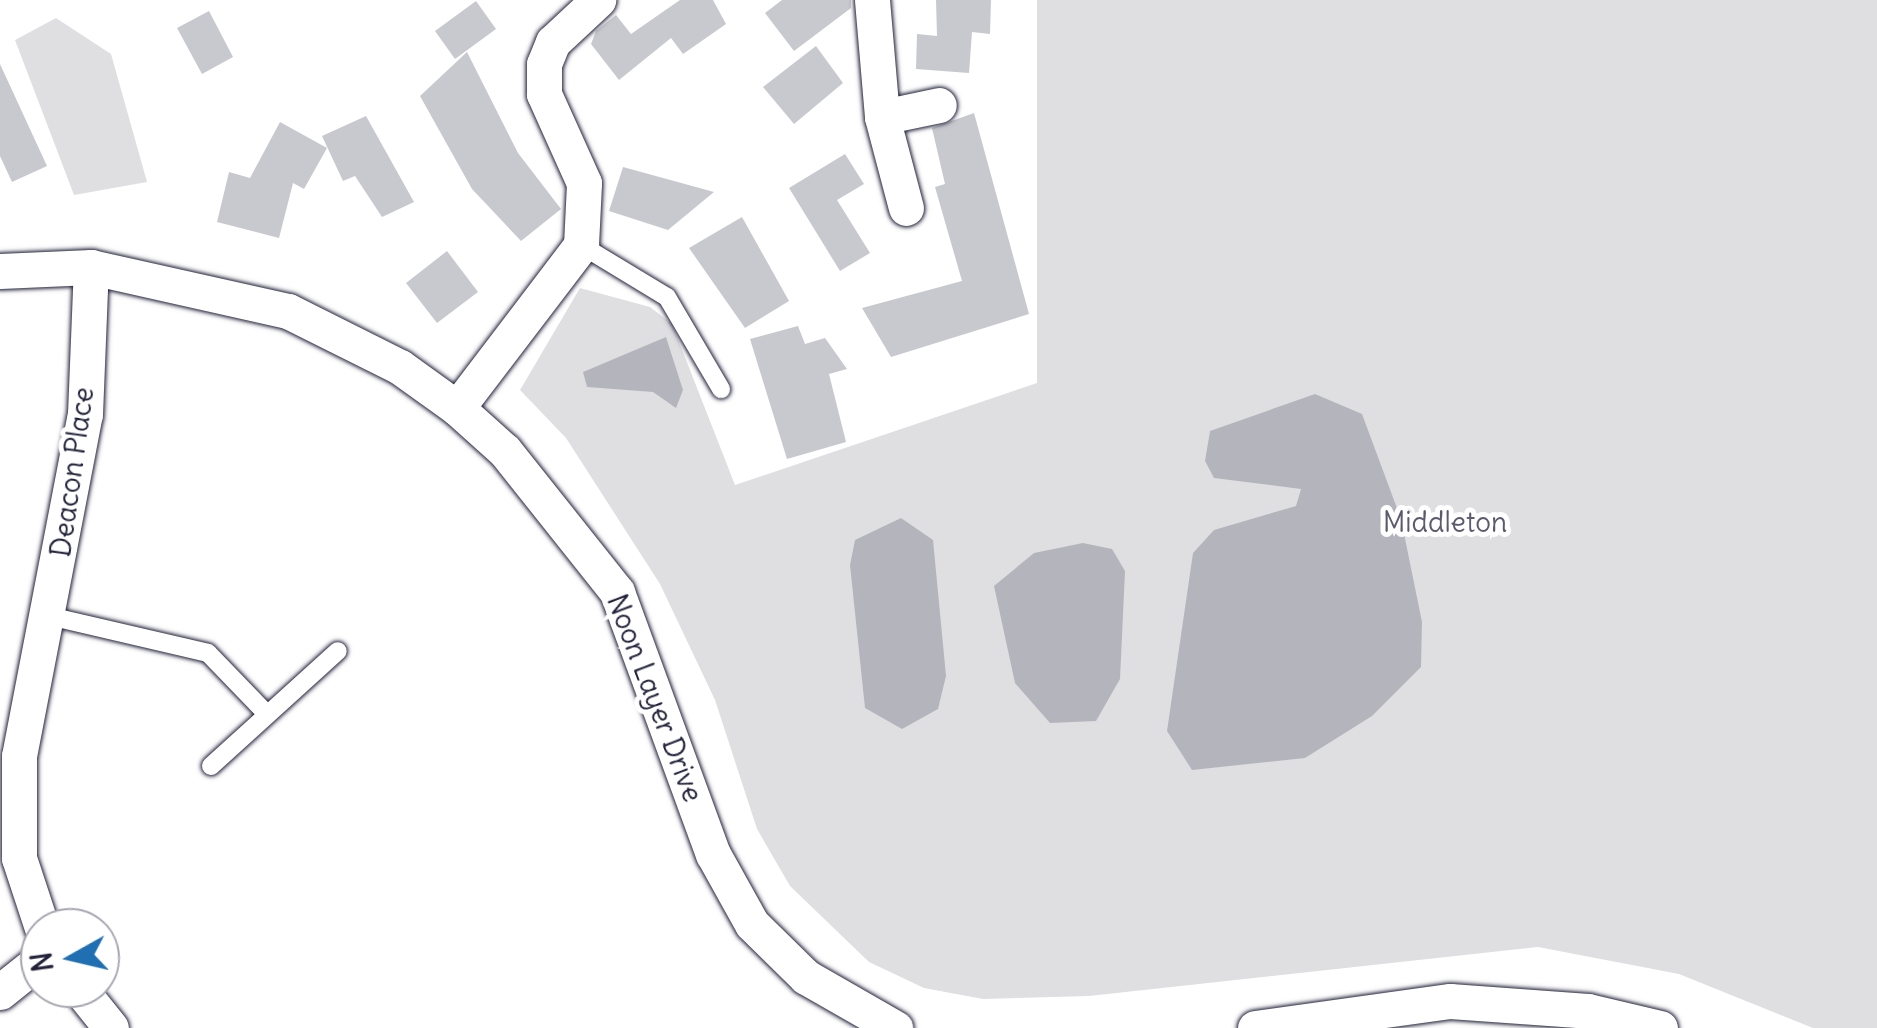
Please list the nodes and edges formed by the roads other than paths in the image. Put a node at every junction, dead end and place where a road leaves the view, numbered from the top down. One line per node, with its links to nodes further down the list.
1 (598, 0): 6 (street)
2 (872, 0): 4 (street)
3 (939, 106): 4 (street)
4 (882, 117): 5 (street)
5 (906, 208)
6 (581, 245): 9 (lane); 10 (street)
7 (90, 267): 8 (street, Noon Layer Drive); 10 (street, Noon Layer Drive); 11 (street, Deacon Place)
8 (0, 271)
9 (721, 389)
10 (457, 408): 21 (street, Noon Layer Drive)
11 (45, 615): 13 (street, Deacon Place); 14 (lane)
12 (338, 651): 14 (lane)
13 (14, 695): 16 (street, Deacon Place)
14 (266, 714): 15 (lane)
15 (212, 766)
16 (35, 908)
17 (20, 976): 18 (street)
18 (0, 992)
19 (95, 1008): 20 (street)
20 (111, 1028)
21 (894, 1028)
22 (1255, 1028): 23 (street)
23 (1660, 1028)

